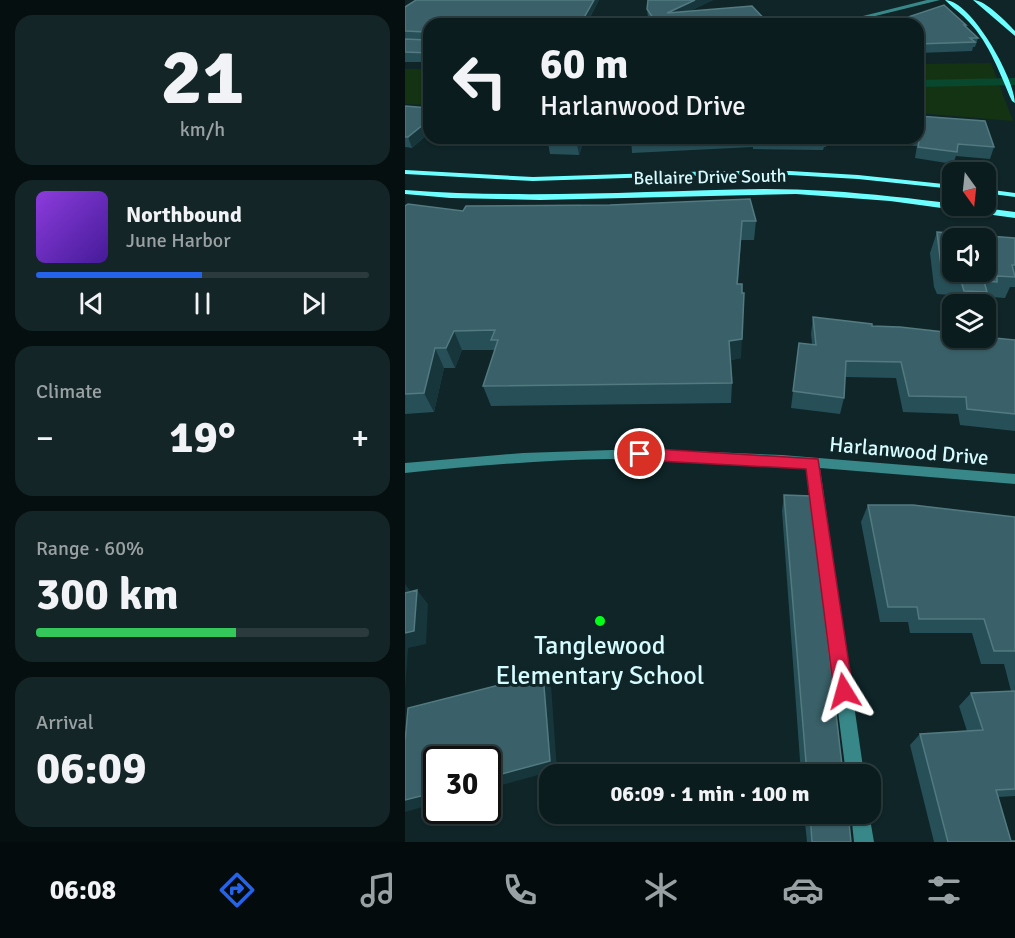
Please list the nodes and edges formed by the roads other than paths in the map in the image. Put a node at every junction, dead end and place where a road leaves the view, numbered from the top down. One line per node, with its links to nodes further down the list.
1 (938, 0): 4 (street)
2 (947, 0): 6 (main road)
3 (975, 0): 5 (main road)
4 (866, 18)
5 (1015, 34)
6 (1014, 99)
7 (405, 172): 9 (main road, Bellaire Drive South)
8 (790, 173): 9 (main road, Bellaire Drive South); 10 (main road, Bellaire Drive South); 11 (main road)
9 (533, 179): 15 (main road)
10 (942, 186)
11 (790, 191): 15 (main road, Bellaire Drive South); 16 (main road, Bellaire Drive South)
12 (405, 192): 15 (main road, Bellaire Drive South)
13 (996, 192): 14 (main road)
14 (1015, 195)
15 (527, 197)
16 (1015, 215)
17 (813, 463): 18 (street, Harlanwood Drive); 19 (street, Harlanwood Drive); 20 (street)
18 (405, 468)
19 (1015, 479)
20 (854, 764)
21 (862, 824): 22 (street)
22 (864, 842)

